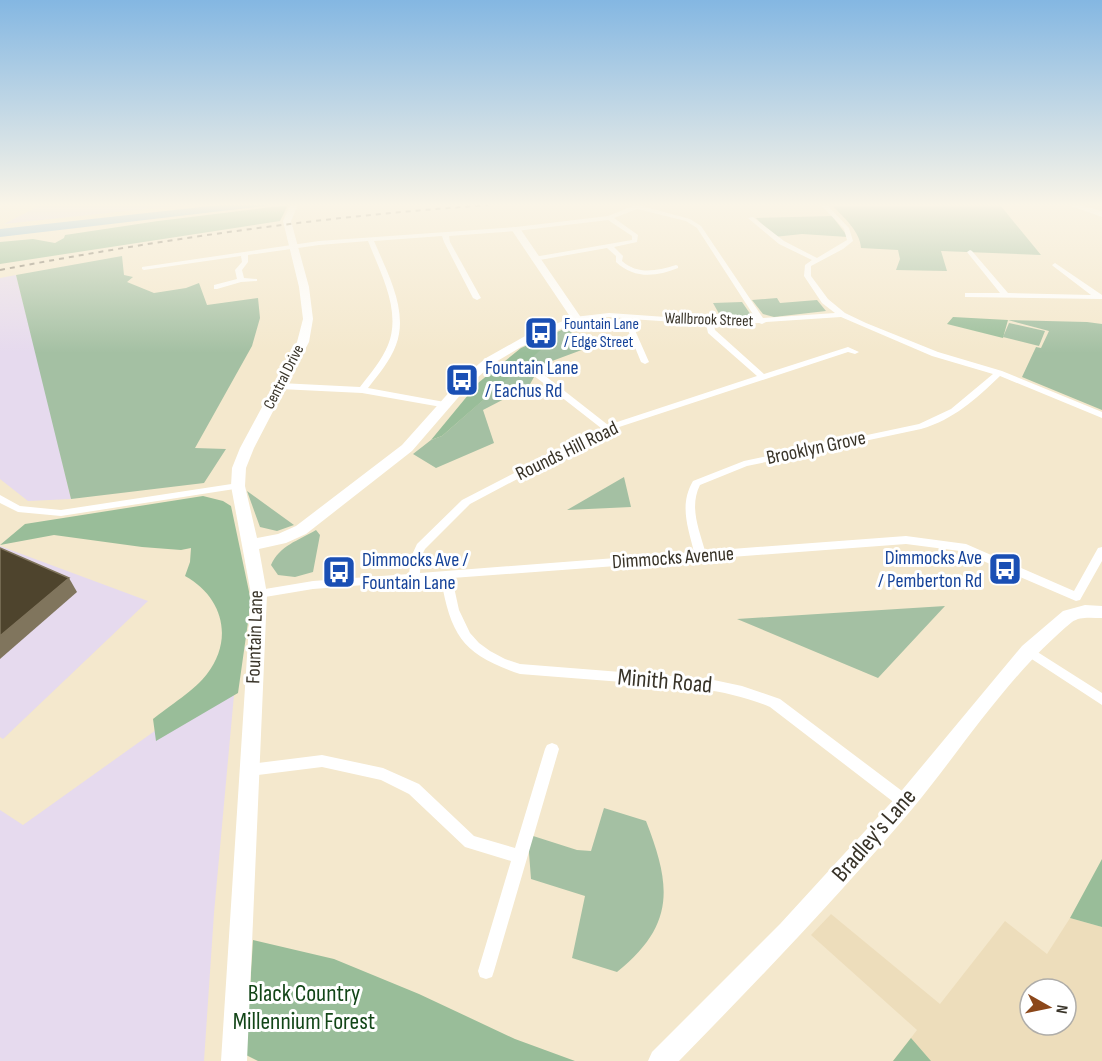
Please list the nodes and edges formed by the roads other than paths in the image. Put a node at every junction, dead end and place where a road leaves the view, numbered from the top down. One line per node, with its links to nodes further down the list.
1 (234, 255): 16 (street)
2 (244, 255): 19 (street)
3 (294, 255): 35 (street, Central Drive)
4 (376, 255): 36 (street)
5 (454, 255): 24 (street)
6 (532, 255): 13 (street)
7 (556, 255): 13 (street)
8 (618, 255): 15 (street)
9 (717, 255): 29 (street)
10 (801, 255): 14 (street)
11 (828, 255): 14 (street)
12 (972, 255): 22 (street)
13 (534, 258): 27 (street)
14 (817, 260): 25 (street)
15 (676, 267)
16 (144, 268)
17 (1069, 269): 23 (street)
18 (255, 279): 19 (street)
19 (241, 280): 20 (street)
20 (217, 287)
21 (968, 294): 22 (street)
22 (1005, 295): 23 (street)
23 (1101, 297)
24 (477, 298)
25 (842, 315): 29 (street, Wallbrook Street); 33 (street)
26 (627, 316): 27 (street, Wallbrook Street); 28 (street, Wallbrook Street); 31 (street)
27 (577, 319): 37 (street)
28 (710, 322): 29 (street, Wallbrook Street); 34 (street)
29 (762, 322)
30 (855, 352): 34 (street, Rounds Hill Road)
31 (645, 362)
32 (536, 373): 39 (street)
33 (999, 373): 38 (street); 44 (street, Brooklyn Grove)
34 (762, 376): 39 (street, Rounds Hill Road)
35 (280, 386): 36 (street); 40 (street, Central Drive)
36 (362, 390): 37 (street)
37 (447, 405): 42 (street)
38 (1102, 415)
39 (607, 428): 46 (street, Rounds Hill Road)
40 (238, 486): 41 (street); 42 (street, Central Drive)
41 (0, 498)
42 (251, 545): 47 (street, Fountain Lane)
43 (1102, 551): 48 (street)
44 (701, 557): 45 (street, Dimmocks Avenue); 48 (street, Dimmocks Avenue)
45 (446, 575): 46 (street, Dimmocks Avenue); 53 (street, Minith Road)
46 (414, 577): 47 (street, Dimmocks Avenue)
47 (259, 594): 52 (street, Fountain Lane)
48 (1088, 607): 49 (street, Bradley's Lane)
49 (1028, 651): 50 (street); 53 (street, Bradley's Lane)
50 (1102, 700)
51 (552, 748): 54 (street)
52 (249, 770): 54 (street); 56 (street, Fountain Lane)
53 (905, 802): 57 (street, Bradley's Lane)
54 (519, 856): 55 (street)
55 (486, 971)
56 (234, 1061)
57 (661, 1061)

